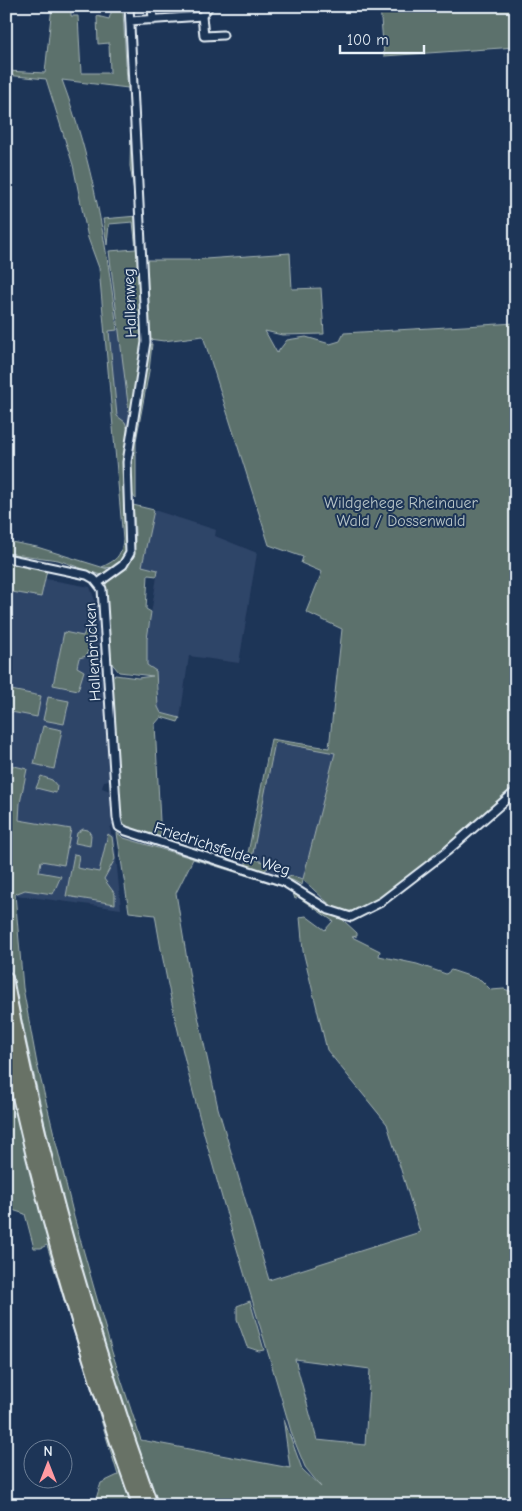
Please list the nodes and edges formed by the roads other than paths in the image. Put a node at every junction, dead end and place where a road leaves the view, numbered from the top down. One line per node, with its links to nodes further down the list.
1 (129, 6): 6 (street, Hallenweg)
2 (152, 6): 5 (street)
3 (209, 6): 4 (street)
4 (202, 16): 5 (street); 7 (street)
5 (153, 20): 6 (street)
6 (130, 22): 9 (street, Hallenweg)
7 (223, 35)
8 (6, 558): 9 (street, Hallenbrücken)
9 (98, 583): 11 (street, Hallenbrücken)
10 (516, 791): 11 (street, Friedrichsfelder Weg)
11 (117, 818)
12 (6, 978): 15 (highway)
13 (6, 1036): 14 (highway)
14 (139, 1505)
15 (150, 1505)

